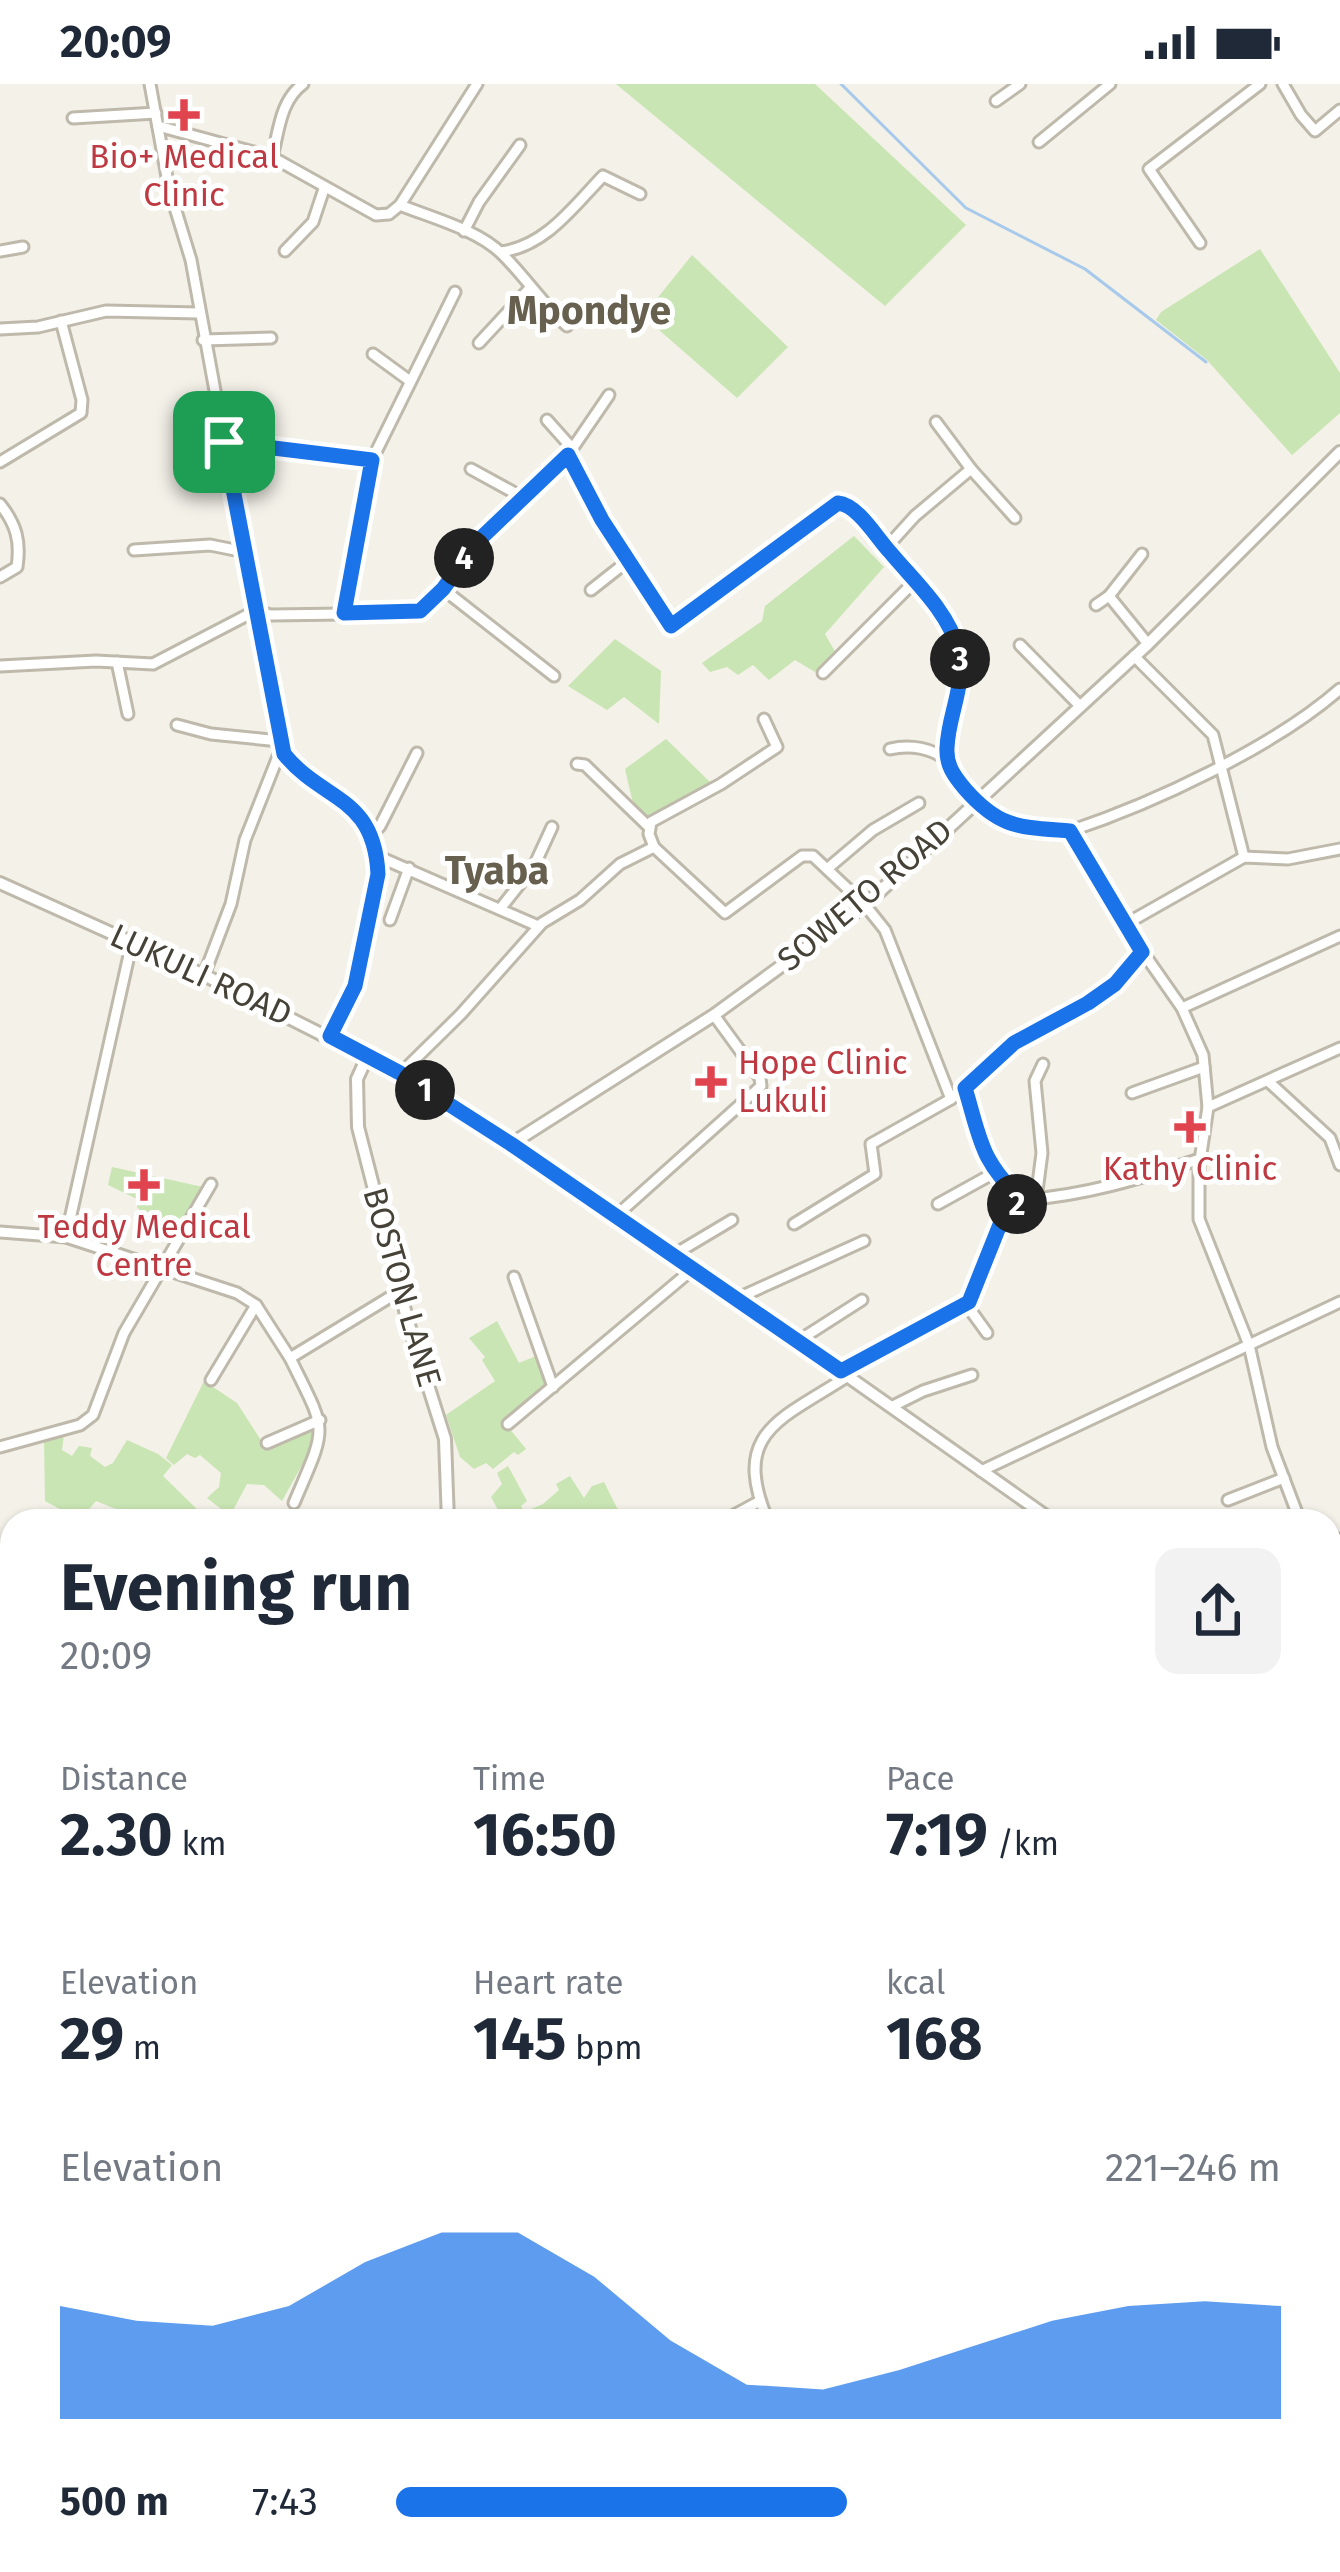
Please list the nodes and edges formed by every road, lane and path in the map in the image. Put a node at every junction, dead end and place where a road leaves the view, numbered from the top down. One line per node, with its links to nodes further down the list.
1 (150, 84): 10 (street)
2 (303, 84): 15 (street)
3 (477, 84): 18 (street)
4 (1020, 84): 8 (street)
5 (1110, 84): 13 (street)
6 (1260, 84): 20 (street)
7 (1283, 84): 9 (street)
8 (996, 101)
9 (1340, 110)
10 (156, 113): 11 (street); 12 (street)
11 (74, 118)
12 (158, 126): 15 (street); 27 (street)
13 (1039, 142)
14 (520, 145): 19 (street)
15 (272, 157): 16 (street)
16 (324, 189): 18 (street); 23 (street)
17 (640, 194): 24 (street)
18 (400, 205): 19 (street)
19 (464, 231): 24 (street)
20 (1200, 243)
21 (23, 247): 22 (street)
22 (0, 251)
23 (285, 251)
24 (501, 252): 25 (street)
25 (529, 289): 29 (street); 33 (street)
26 (455, 292): 35 (street)
27 (199, 313): 28 (street); 32 (street)
28 (61, 321): 30 (street); 43 (street)
29 (567, 326)
30 (0, 328)
31 (272, 338): 32 (street)
32 (203, 340): 39 (street)
33 (478, 343)
34 (373, 354): 35 (street)
35 (410, 381): 42 (street)
36 (609, 395): 40 (street)
37 (548, 420): 40 (street)
38 (936, 422): 45 (street)
39 (224, 442): 42 (street); 51 (street)
40 (570, 452): 46 (street); 53 (street)
41 (1340, 452): 62 (street, SOWETO ROAD)
42 (372, 460): 61 (street)
43 (0, 462)
44 (471, 469): 46 (street)
45 (971, 469): 48 (street); 49 (street)
46 (524, 498): 56 (street)
47 (0, 504): 54 (street)
48 (1015, 518)
49 (886, 548): 53 (street); 55 (street)
50 (134, 550): 51 (street)
51 (245, 552): 60 (street)
52 (1142, 554): 58 (street)
53 (629, 560): 57 (street)
54 (0, 578)
55 (915, 581): 67 (street); 77 (street)
56 (443, 589): 61 (street); 68 (street)
57 (591, 590)
58 (1109, 596): 59 (street); 62 (street)
59 (1096, 605)
60 (255, 611): 61 (street); 65 (street); 74 (street)
61 (344, 613)
62 (1148, 644): 64 (street, SOWETO ROAD)
63 (1020, 645): 70 (street)
64 (1134, 656): 70 (street, SOWETO ROAD); 79 (street)
65 (117, 662): 66 (street); 71 (street)
66 (0, 666)
67 (823, 673)
68 (554, 676)
69 (1340, 689): 79 (street)
70 (1081, 706): 80 (street, SOWETO ROAD)
71 (128, 714)
72 (764, 719): 83 (street)
73 (177, 725): 74 (street)
74 (280, 745): 85 (street); 101 (street)
75 (890, 749): 77 (street)
76 (417, 753): 85 (street)
77 (948, 761): 80 (street)
78 (577, 764): 83 (street)
79 (1219, 765): 84 (street); 89 (street)
80 (976, 802): 84 (street); 93 (street, SOWETO ROAD)
81 (919, 803): 91 (street)
82 (552, 827): 94 (street)
83 (649, 827): 86 (street)
84 (1070, 831): 96 (street)
85 (370, 836): 88 (street)
86 (654, 847): 91 (street); 97 (street)
87 (1340, 848): 89 (street)
88 (377, 856): 90 (street); 104 (street)
89 (1244, 857): 96 (street)
90 (409, 868): 94 (street); 95 (street)
91 (826, 869): 93 (street)
92 (0, 883): 99 (street, LUKULI ROAD)
93 (865, 904): 103 (street, SOWETO ROAD); 113 (street)
94 (500, 909): 97 (street)
95 (391, 920)
96 (1124, 925): 100 (street)
97 (538, 926): 109 (street)
98 (1340, 936): 102 (street)
99 (132, 942): 101 (street, LUKULI ROAD); 129 (street)
100 (1142, 952): 102 (street); 111 (street)
101 (204, 975): 104 (street, LUKULI ROAD)
102 (1182, 1008): 108 (street)
103 (714, 1015): 117 (street, SOWETO ROAD); 125 (street)
104 (330, 1036): 106 (street, LUKULI ROAD)
105 (1340, 1048): 110 (street)
106 (368, 1055): 109 (street, LUKULI ROAD); 135 (street, BOSTON LANE)
107 (1042, 1064): 122 (street)
108 (1204, 1067): 112 (street); 114 (street)
109 (400, 1073): 117 (street, LUKULI ROAD)
110 (1269, 1082): 114 (street); 116 (street)
111 (965, 1088): 113 (street); 120 (street)
112 (1132, 1093)
113 (951, 1099): 127 (street)
114 (1208, 1107): 118 (street)
115 (1340, 1128): 116 (street)
116 (1328, 1136): 119 (street)
117 (511, 1144): 125 (street, LUKULI ROAD)
118 (1201, 1160): 122 (street); 143 (street)
119 (1340, 1165)
120 (994, 1173): 123 (street); 124 (street)
121 (212, 1184): 132 (street)
122 (1036, 1199): 123 (street)
123 (1022, 1200): 139 (street)
124 (938, 1204)
125 (617, 1215): 131 (street, LUKULI ROAD)
126 (732, 1220): 131 (street)
127 (794, 1224)
128 (0, 1232): 129 (street)
129 (66, 1237): 132 (street)
130 (864, 1241): 136 (street)
131 (675, 1254): 133 (street, LUKULI ROAD)
132 (161, 1266): 140 (street); 153 (street)
133 (694, 1268): 136 (street, LUKULI ROAD); 148 (street)
134 (514, 1277): 148 (street)
135 (400, 1291): 144 (street); 159 (street, BOSTON LANE)
136 (738, 1298): 142 (street, LUKULI ROAD)
137 (862, 1300): 142 (street)
138 (1340, 1302): 143 (street)
139 (966, 1304): 141 (street); 145 (street)
140 (256, 1305): 144 (street); 147 (street)
141 (988, 1333)
142 (798, 1341): 145 (street, LUKULI ROAD)
143 (1249, 1345): 154 (street); 155 (street)
144 (290, 1358): 150 (street)
145 (844, 1373): 149 (street, LUKULI ROAD); 157 (street)
146 (972, 1375): 149 (street)
147 (211, 1380)
148 (553, 1387): 151 (street)
149 (891, 1407): 154 (street, LUKULI ROAD)
150 (320, 1420): 152 (street); 158 (street)
151 (508, 1424)
152 (267, 1443)
153 (0, 1447)
154 (981, 1471): 162 (street, LUKULI ROAD)
155 (1284, 1478): 156 (street); 163 (street)
156 (1228, 1500)
157 (760, 1501): 160 (street); 161 (street)
158 (294, 1503)
159 (448, 1509)
160 (745, 1509)
161 (763, 1509)
162 (1033, 1509)
163 (1296, 1509)

